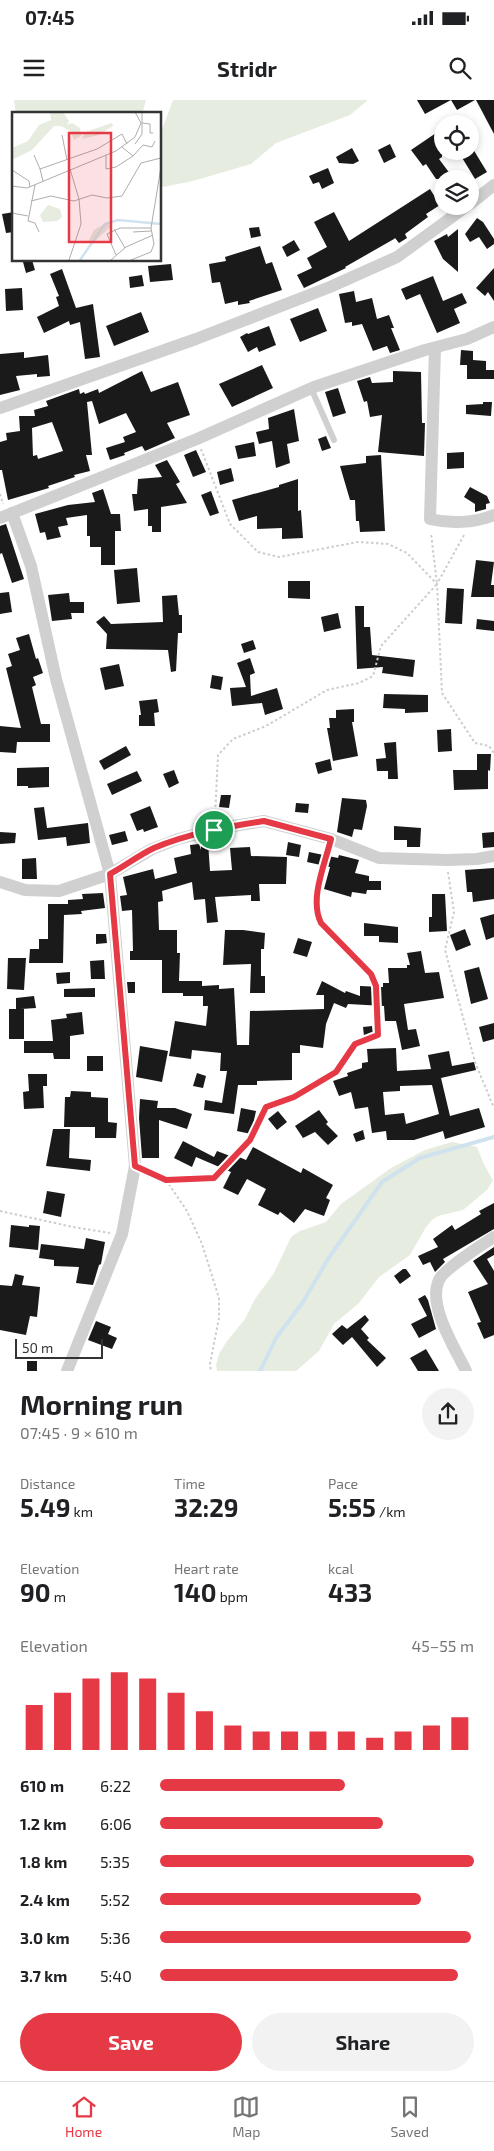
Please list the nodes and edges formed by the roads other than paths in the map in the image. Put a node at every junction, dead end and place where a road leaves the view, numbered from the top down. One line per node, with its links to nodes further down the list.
1 (494, 185): 2 (street)
2 (479, 197)
3 (455, 215): 7 (street)
4 (494, 327): 5 (street)
5 (435, 348): 6 (street); 10 (street)
6 (311, 388): 8 (lane); 9 (street)
7 (0, 408)
8 (334, 440)
9 (6, 515): 12 (street)
10 (494, 515)
11 (494, 856): 12 (street)
12 (110, 874): 13 (street); 15 (street)
13 (0, 882)
14 (494, 1237): 16 (street)
15 (68, 1371)
16 (466, 1371)

